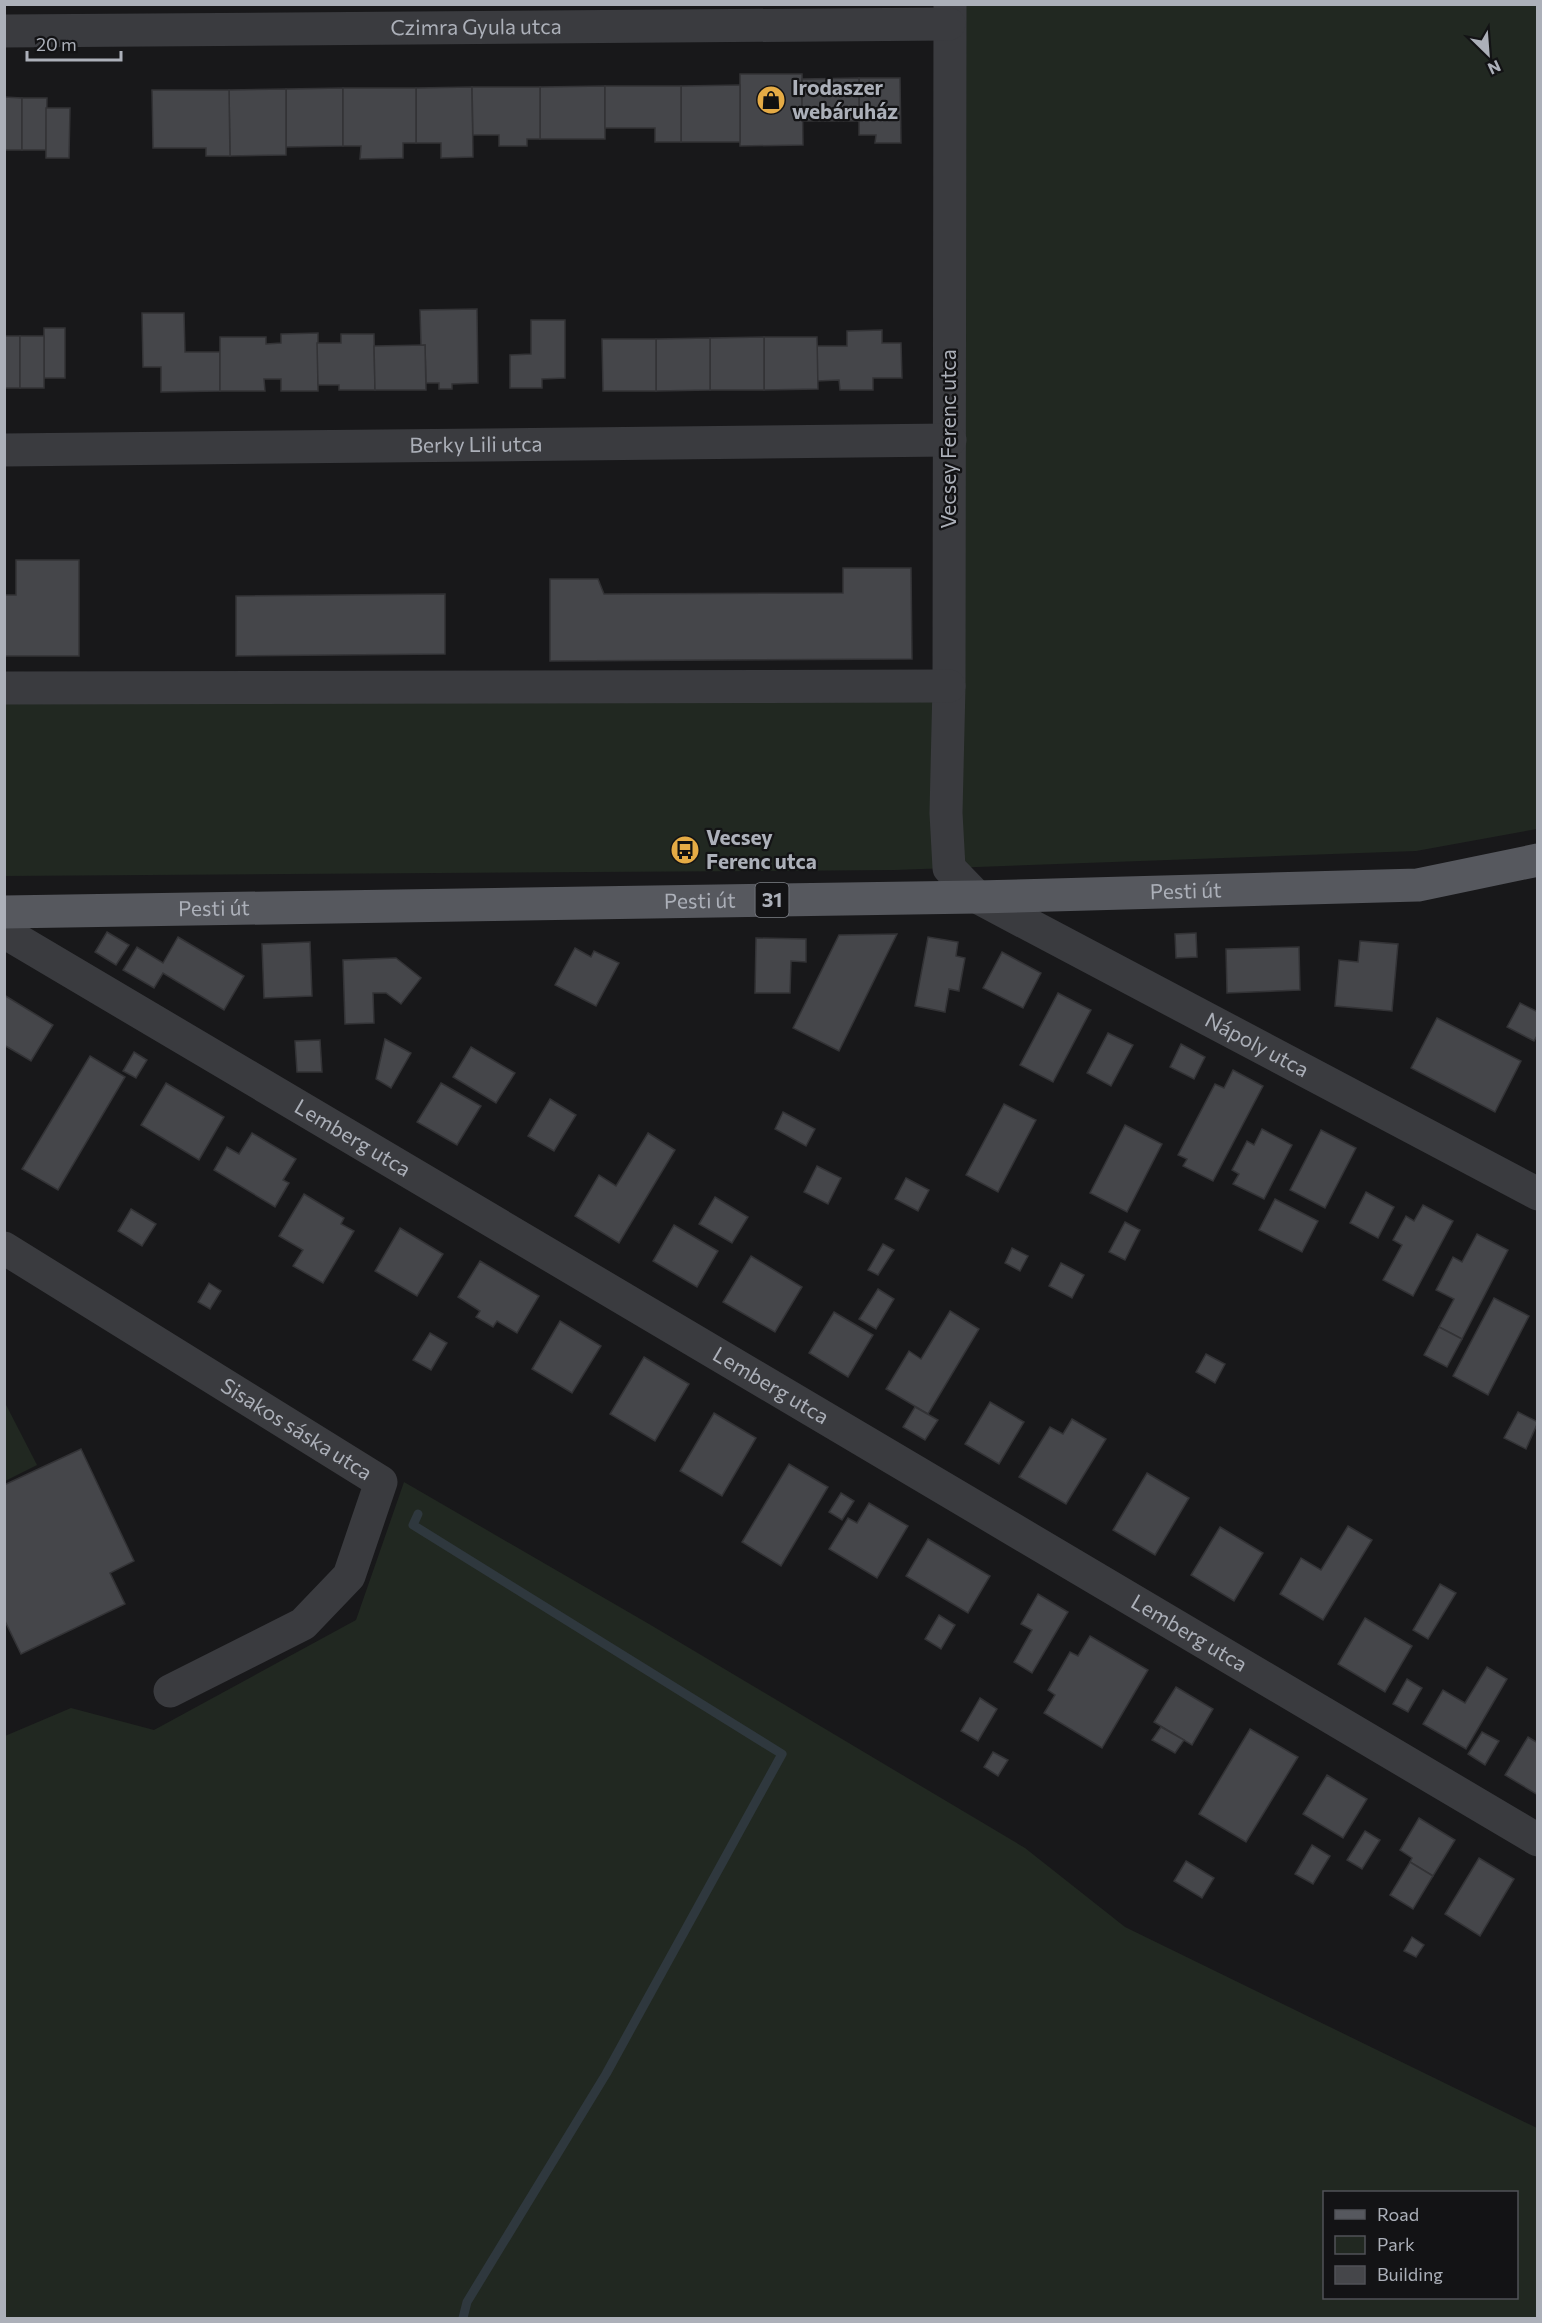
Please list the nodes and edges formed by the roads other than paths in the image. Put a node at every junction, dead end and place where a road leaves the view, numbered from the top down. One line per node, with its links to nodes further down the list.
1 (949, 14): 2 (street, Czimra Gyula utca); 3 (street, Vecsey Ferenc utca)
2 (4, 31)
3 (950, 440): 4 (street, Berky Lili utca); 5 (street, Vecsey Ferenc utca)
4 (4, 450)
5 (949, 686): 6 (street); 8 (street, Vecsey Ferenc utca)
6 (4, 687)
7 (1538, 860): 8 (main road, Pesti út / 31)
8 (977, 897): 9 (main road, Pesti út / 31); 11 (street, Nápoly utca)
9 (4, 912)
10 (4, 932): 14 (street, Lemberg utca)
11 (1538, 1194)
12 (4, 1248): 13 (street, Sisakos sáska utca)
13 (170, 1691)
14 (1538, 1840)

